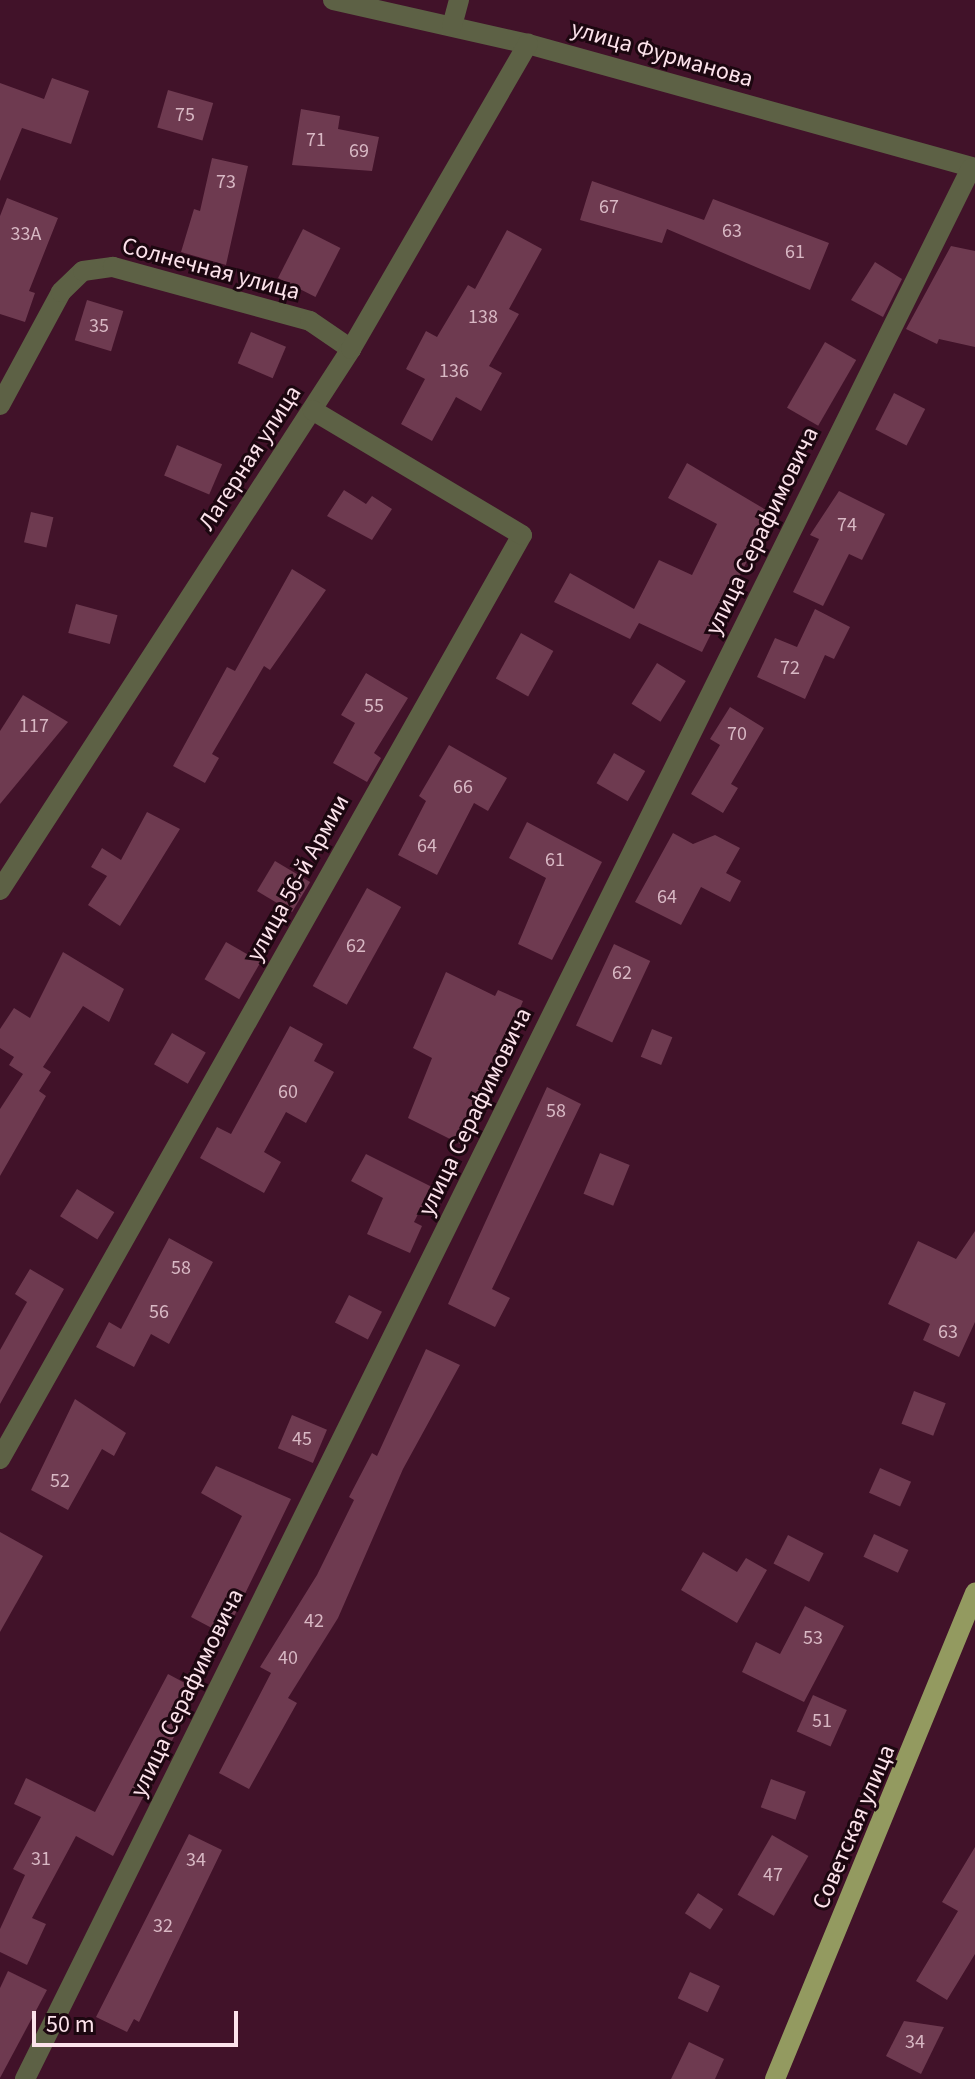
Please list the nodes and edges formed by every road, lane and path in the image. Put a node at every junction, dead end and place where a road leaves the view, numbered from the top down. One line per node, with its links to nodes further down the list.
1 (333, 0): 3 (street, улица Фурманова)
2 (459, 0): 3 (street)
3 (452, 26): 4 (street, улица Фурманова)
4 (528, 44): 5 (street, улица Фурманова); 6 (street, Лагерная улица)
5 (973, 168): 13 (street, улица Серафимовича)
6 (351, 349): 7 (street, Солнечная улица); 9 (street, Лагерная улица)
7 (6, 376): 8 (street, Солнечная улица)
8 (0, 405)
9 (312, 410): 10 (street, Лагерная улица); 11 (street, улица 56-й Армии)
10 (0, 890)
11 (0, 1459)
12 (975, 1593): 14 (main road, Советская улица)
13 (25, 2079)
14 (775, 2079)

